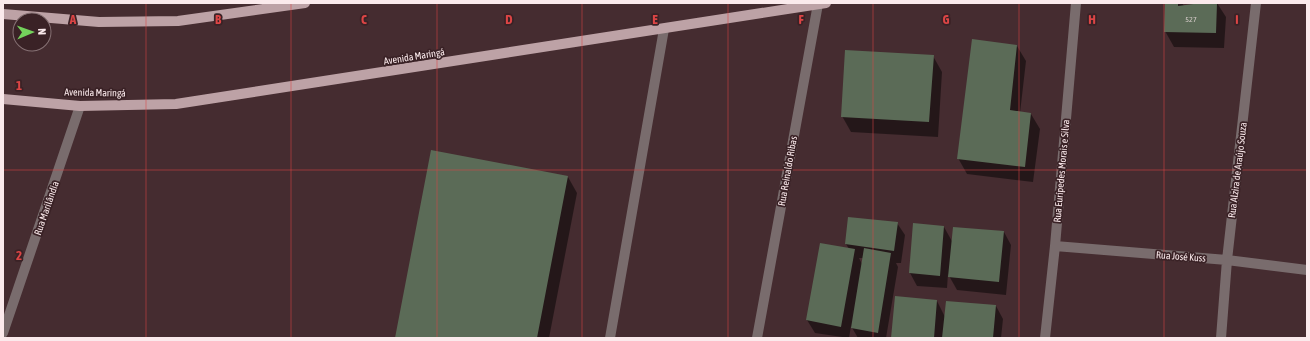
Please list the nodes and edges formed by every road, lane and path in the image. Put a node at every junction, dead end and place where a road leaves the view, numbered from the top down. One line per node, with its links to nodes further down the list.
1 (305, 3): 5 (main road)
2 (1076, 3): 9 (street, Rua Eurípedes Morais e Silva)
3 (1256, 3): 10 (street, Rua Alzira de Araújo Souza)
4 (822, 4): 6 (main road, Avenida Maringá); 14 (street, Rua Reinaldo Ribas)
5 (3, 14)
6 (664, 29): 8 (main road, Avenida Maringá); 13 (street)
7 (3, 99): 8 (main road, Avenida Maringá)
8 (80, 106): 12 (street, Rua Marilândia)
9 (1055, 246): 10 (street, Rua José Kuss); 15 (street, Rua Eurípedes Morais e Silva)
10 (1227, 260): 11 (street, Rua José Kuss); 16 (street, Rua Alzira de Araújo Souza)
11 (1307, 270)
12 (3, 333)
13 (610, 338)
14 (757, 338)
15 (1045, 338)
16 (1221, 338)

